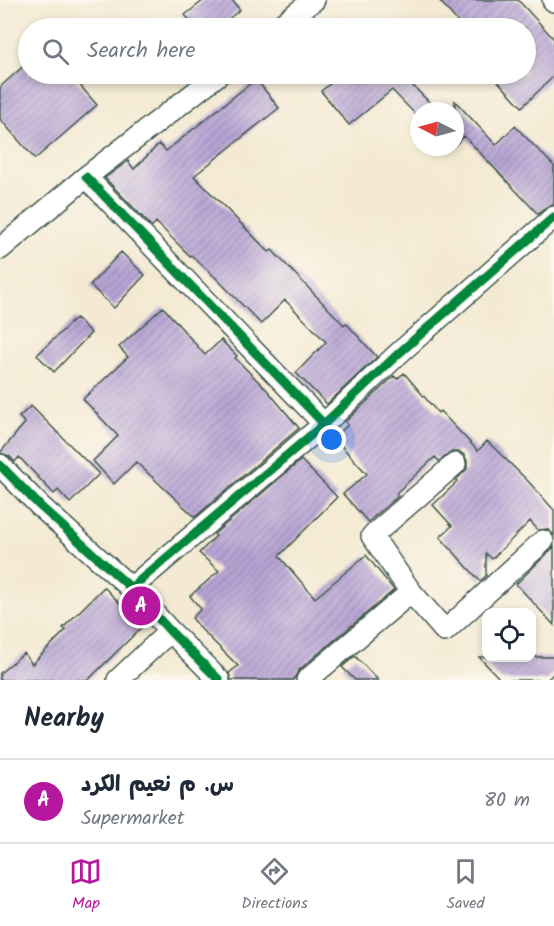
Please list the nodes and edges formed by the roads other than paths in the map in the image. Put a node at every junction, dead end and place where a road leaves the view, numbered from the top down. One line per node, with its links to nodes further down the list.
1 (314, 0): 2 (street)
2 (290, 18)
3 (206, 84): 4 (street)
4 (86, 177): 6 (street); 7 (street)
5 (554, 217): 7 (street)
6 (0, 249)
7 (324, 424): 11 (street)
8 (455, 464): 12 (street)
9 (0, 465): 11 (street)
10 (543, 541): 12 (street)
11 (131, 588): 13 (street)
12 (411, 592): 16 (street)
13 (170, 631): 14 (street); 15 (street)
14 (118, 680)
15 (219, 680)
16 (308, 680)

